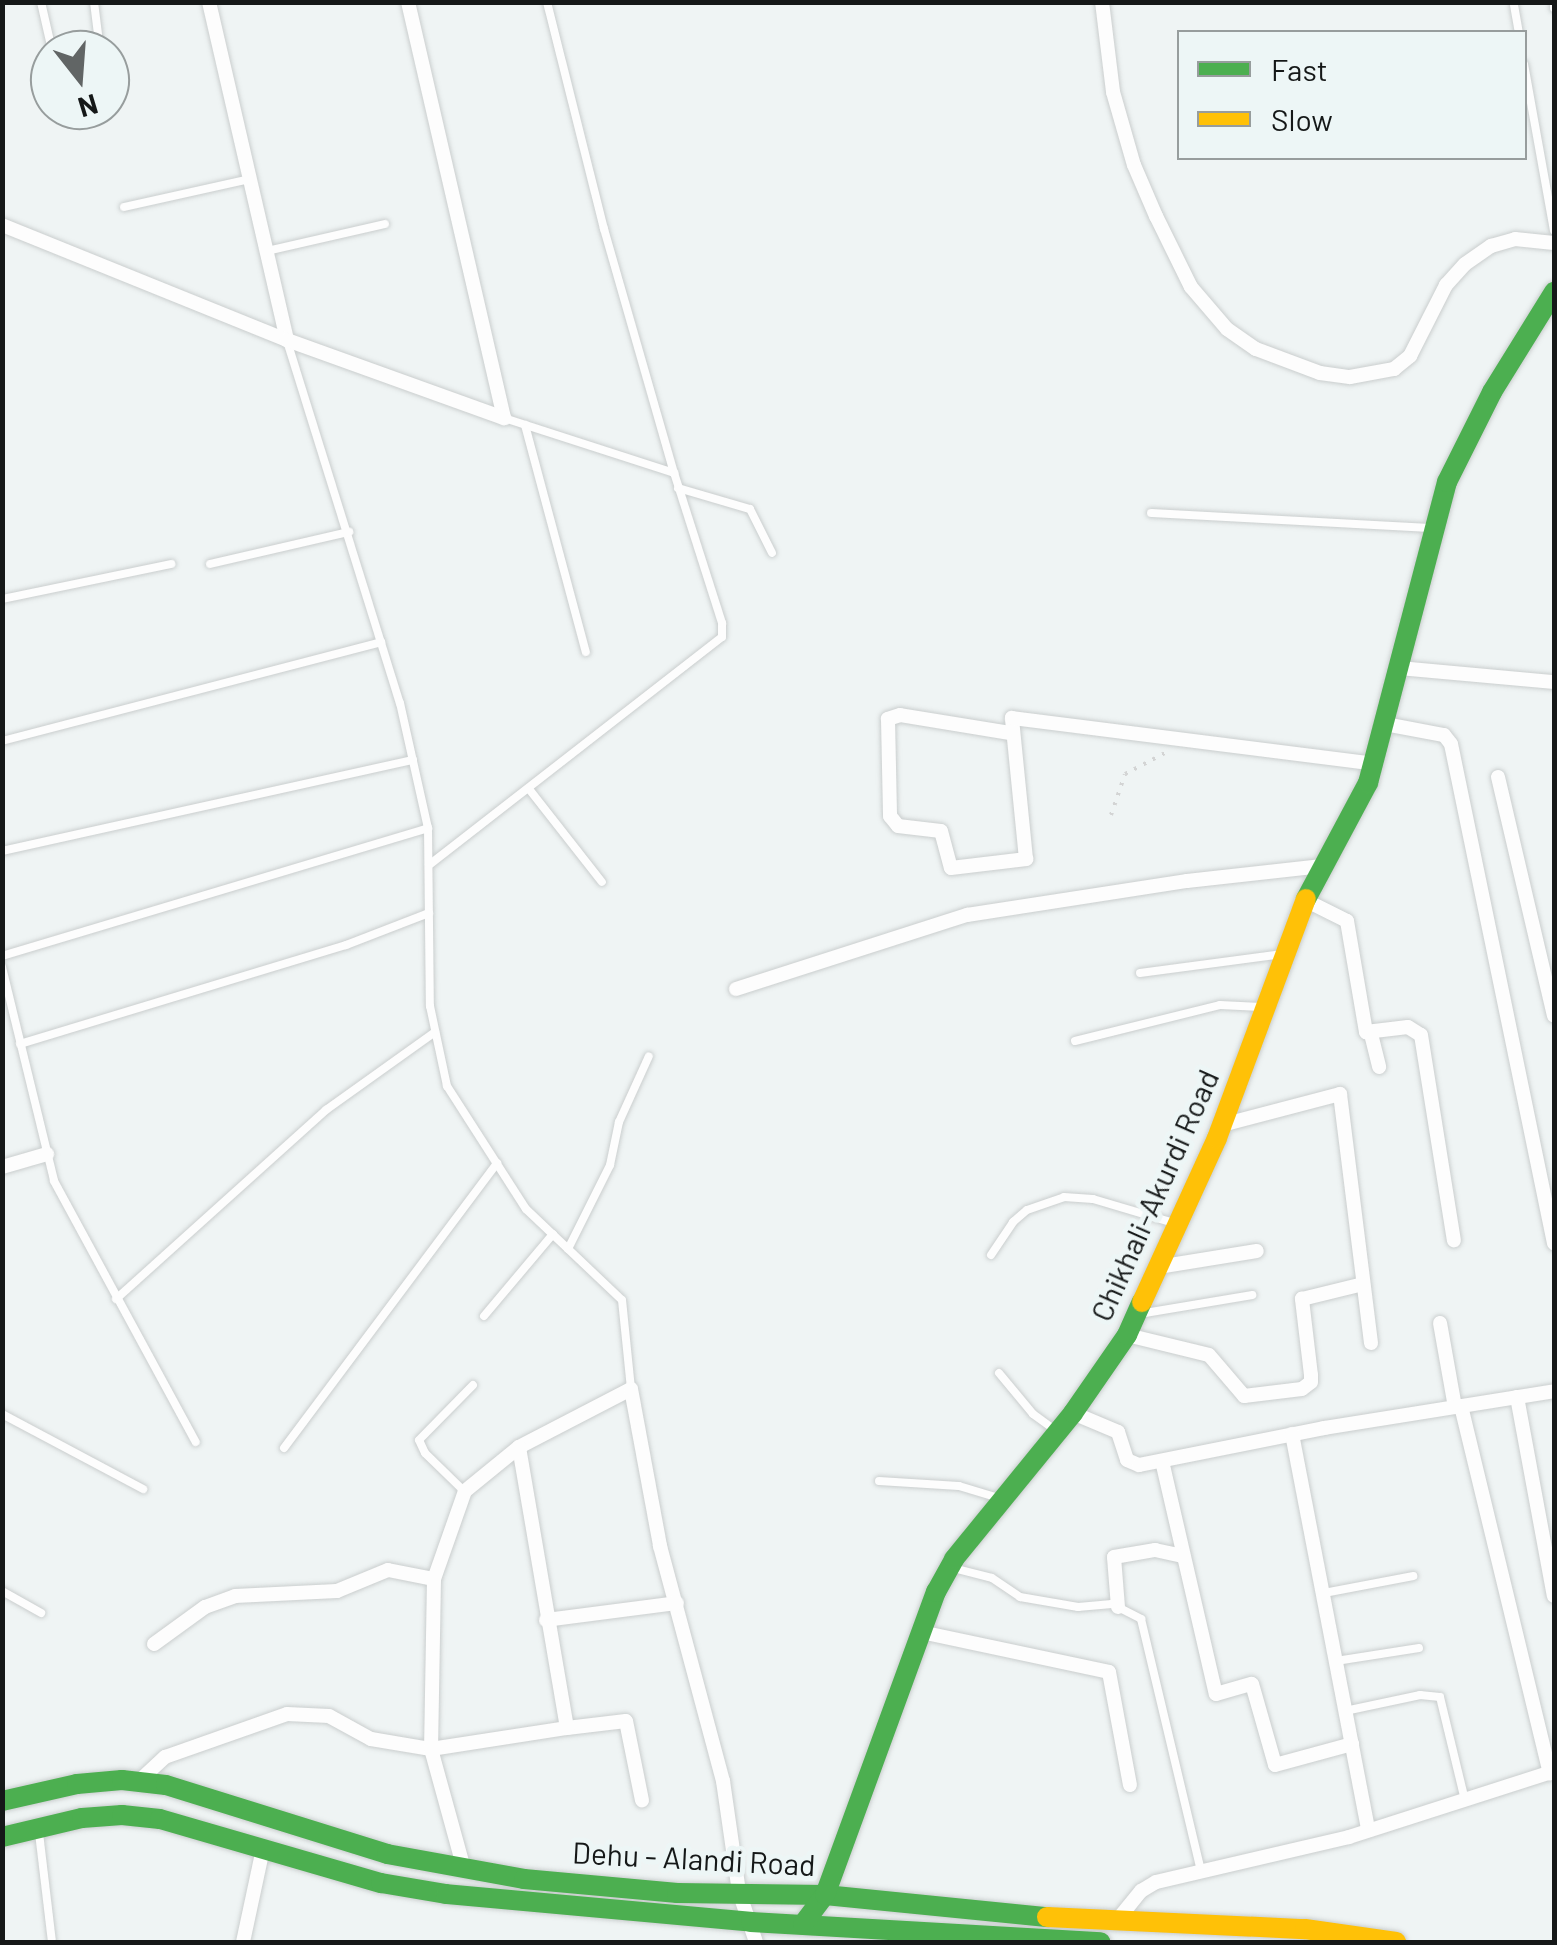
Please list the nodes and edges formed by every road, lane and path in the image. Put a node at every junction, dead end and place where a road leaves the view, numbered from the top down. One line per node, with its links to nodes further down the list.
1 (41, 2): 8 (lane)
2 (94, 2): 9 (lane)
3 (209, 2): 12 (street)
4 (408, 2): 21 (street)
5 (547, 2): 23 (lane)
6 (1102, 2): 17 (street)
7 (1514, 5): 10 (lane)
8 (47, 30)
9 (98, 30)
10 (1519, 30)
11 (1527, 81): 16 (lane)
12 (250, 179): 13 (lane); 18 (street)
13 (124, 208)
14 (384, 224): 18 (lane)
15 (2, 225): 20 (street)
16 (1554, 230)
17 (1554, 243)
18 (266, 252): 20 (street)
19 (1554, 292): 26 (main road, Chikhali-Akurdi Road)
20 (287, 340): 21 (street); 27 (lane)
21 (504, 418): 22 (lane)
22 (524, 425): 23 (lane); 33 (lane)
23 (674, 473): 24 (lane)
24 (678, 488): 28 (lane); 43 (lane)
25 (1151, 512): 26 (lane)
26 (1435, 528): 34 (main road, Chikhali-Akurdi Road)
27 (349, 532): 30 (lane); 32 (lane)
28 (772, 553)
29 (171, 564): 31 (lane)
30 (210, 564)
31 (2, 600)
32 (381, 642): 39 (lane); 40 (lane)
33 (586, 652)
34 (1400, 668): 35 (street); 36 (main road, Chikhali-Akurdi Road)
35 (1554, 682)
36 (1385, 724): 41 (main road, Chikhali-Akurdi Road); 72 (street)
37 (1010, 734): 37 (street); 38 (street)
38 (1192, 740): 41 (street); 44 (path)
39 (2, 742)
40 (413, 760): 45 (lane); 46 (lane)
41 (1374, 764): 48 (main road, Chikhali-Akurdi Road)
42 (1498, 777): 58 (street)
43 (529, 789): 47 (lane); 49 (lane)
44 (1111, 815)
45 (428, 828): 47 (lane); 53 (lane)
46 (2, 852)
47 (428, 866): 51 (lane)
48 (1322, 866): 50 (main road, Chikhali-Akurdi Road); 56 (street)
49 (602, 882)
50 (1305, 900): 52 (main road, Chikhali-Akurdi Road); 60 (street)
51 (429, 914): 59 (lane); 62 (lane)
52 (1283, 954): 55 (lane); 57 (main road, Chikhali-Akurdi Road)
53 (2, 956)
54 (2, 967): 62 (lane)
55 (1140, 972)
56 (736, 989)
57 (1264, 1007): 61 (lane); 65 (main road, Chikhali-Akurdi Road)
58 (1554, 1016)
59 (435, 1032): 67 (lane); 79 (lane)
60 (1371, 1034): 64 (street); 71 (street)
61 (1075, 1041)
62 (20, 1044): 66 (lane)
63 (648, 1056): 73 (lane)
64 (1380, 1067)
65 (1222, 1126): 69 (main road, Chikhali-Akurdi Road); 77 (street)
66 (47, 1154): 68 (street); 79 (lane)
67 (497, 1164): 70 (lane); 97 (lane)
68 (2, 1167)
69 (1177, 1224): 75 (lane); 76 (main road, Chikhali-Akurdi Road)
70 (553, 1234): 73 (lane); 81 (lane)
71 (1454, 1240)
72 (1554, 1244)
73 (568, 1249): 87 (lane)
74 (1257, 1251): 76 (street)
75 (992, 1255)
76 (1158, 1268): 80 (main road, Chikhali-Akurdi Road)
77 (1363, 1284): 83 (street); 84 (street)
78 (1252, 1296): 80 (lane)
79 (116, 1300): 95 (lane)
80 (1136, 1314): 83 (main road, Chikhali-Akurdi Road)
81 (484, 1316)
82 (1440, 1323): 90 (street)
83 (1127, 1335): 92 (main road, Chikhali-Akurdi Road)
84 (1370, 1343)
85 (999, 1373): 93 (lane)
86 (472, 1385): 101 (lane)
87 (632, 1389): 96 (street); 110 (street)
88 (1554, 1391): 89 (street)
89 (1517, 1397): 90 (street); 109 (street)
90 (1458, 1406): 94 (street); 122 (street)
91 (2, 1414): 100 (lane)
92 (1073, 1414): 93 (main road, Chikhali-Akurdi Road); 98 (street)
93 (1058, 1432): 102 (main road, Chikhali-Akurdi Road)
94 (1292, 1434): 98 (street); 108 (street)
95 (196, 1442)
96 (519, 1447): 101 (street); 113 (street)
97 (284, 1448)
98 (1162, 1461): 103 (street)
99 (879, 1481): 102 (lane)
100 (143, 1489)
101 (465, 1492): 106 (street)
102 (1002, 1499): 104 (main road, Chikhali-Akurdi Road)
103 (1183, 1556): 111 (street); 120 (street)
104 (950, 1566): 111 (lane); 114 (main road, Chikhali-Akurdi Road)
105 (1413, 1576): 108 (lane)
106 (434, 1579): 115 (street); 121 (street)
107 (2, 1591): 112 (lane)
108 (1322, 1593): 117 (street)
109 (1554, 1596)
110 (677, 1603): 113 (street); 134 (street)
111 (1118, 1606): 133 (lane)
112 (41, 1613)
113 (546, 1620): 119 (street)
114 (921, 1632): 124 (street); 135 (main road, Chikhali-Akurdi Road)
115 (154, 1644)
116 (1419, 1648): 117 (lane)
117 (1336, 1661): 118 (street)
118 (1345, 1711): 120 (street); 126 (lane)
119 (567, 1728): 121 (street); 125 (street)
120 (1352, 1744): 129 (street)
121 (430, 1749): 123 (street); 132 (street)
122 (1552, 1772): 126 (street)
123 (138, 1782): 127 (main road, Dehu - Alandi Road); 132 (main road, Dehu - Alandi Road)
124 (1130, 1784)
125 (642, 1800)
126 (1464, 1800): 129 (street)
127 (2, 1802)
128 (38, 1827): 130 (main road, Dehu - Alandi Road); 131 (main road, Dehu - Alandi Road); 141 (lane)
129 (1368, 1830): 133 (street)
130 (2, 1837)
131 (263, 1849): 137 (main road, Dehu - Alandi Road); 142 (street)
132 (464, 1869): 134 (main road, Dehu - Alandi Road)
133 (1202, 1872): 136 (street)
134 (739, 1892): 135 (main road, Dehu - Alandi Road); 137 (street)
135 (825, 1895): 136 (main road, Dehu - Alandi Road); 138 (main road, Chikhali-Akurdi Road)
136 (1119, 1918): 139 (main road, Dehu - Alandi Road)
137 (754, 1932): 138 (main road, Dehu - Alandi Road)
138 (802, 1933): 140 (main road, Dehu - Alandi Road)
139 (1196, 1934): 144 (main road, Dehu - Alandi Road)
140 (1050, 1941): 143 (main road, Dehu - Alandi Road)
141 (52, 1942)
142 (243, 1942)
143 (1100, 1942)
144 (1390, 1942)

